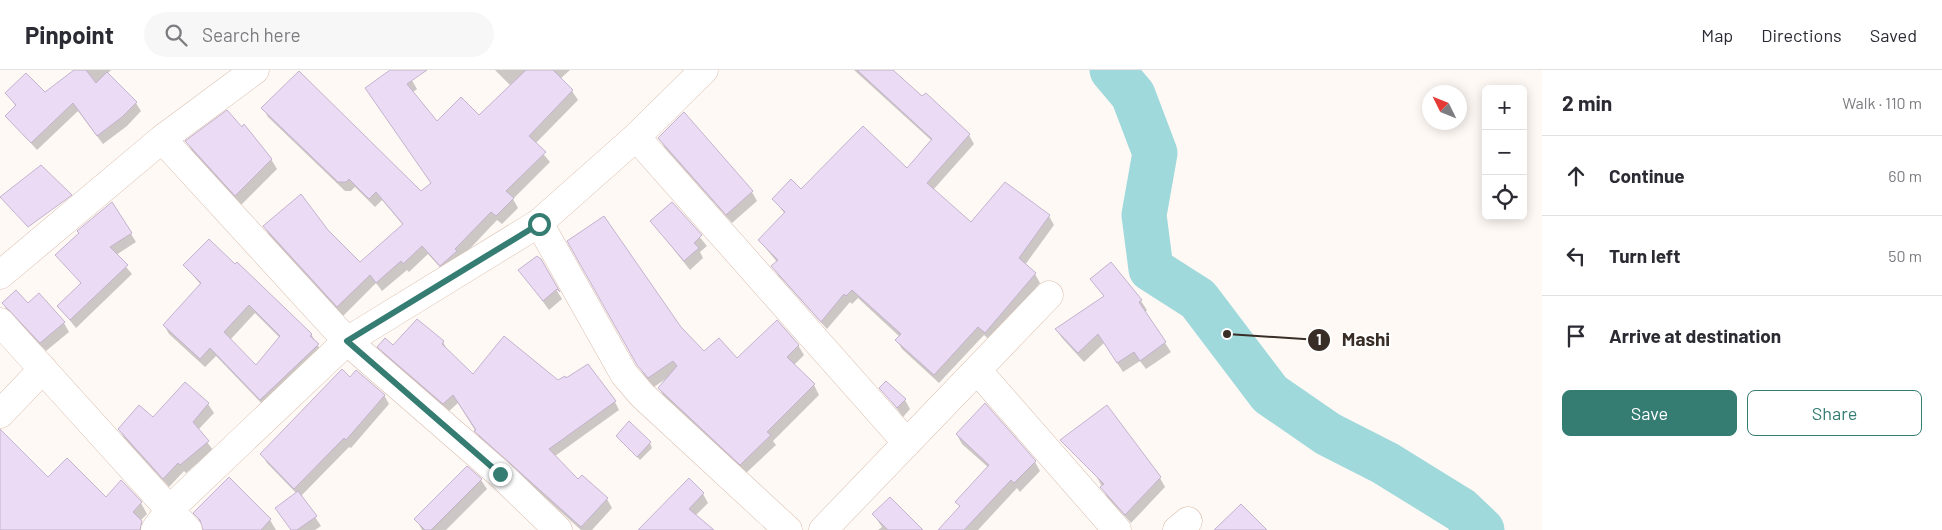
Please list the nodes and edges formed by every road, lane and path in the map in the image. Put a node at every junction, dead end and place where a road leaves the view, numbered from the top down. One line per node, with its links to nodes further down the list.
1 (255, 70): 4 (street)
2 (704, 70): 3 (street)
3 (636, 137): 5 (street); 13 (street)
4 (162, 140): 6 (street); 9 (street)
5 (539, 224): 9 (street); 17 (street)
6 (0, 275)
7 (1049, 295): 11 (street)
8 (0, 322): 10 (street)
9 (347, 341): 14 (street); 16 (street)
10 (43, 370): 12 (street); 14 (street)
11 (977, 370): 13 (street); 19 (street)
12 (0, 414)
13 (907, 443): 18 (street)
14 (163, 520): 15 (street)
15 (188, 530)
16 (558, 530)
17 (788, 530)
18 (824, 530)
19 (1117, 530)

